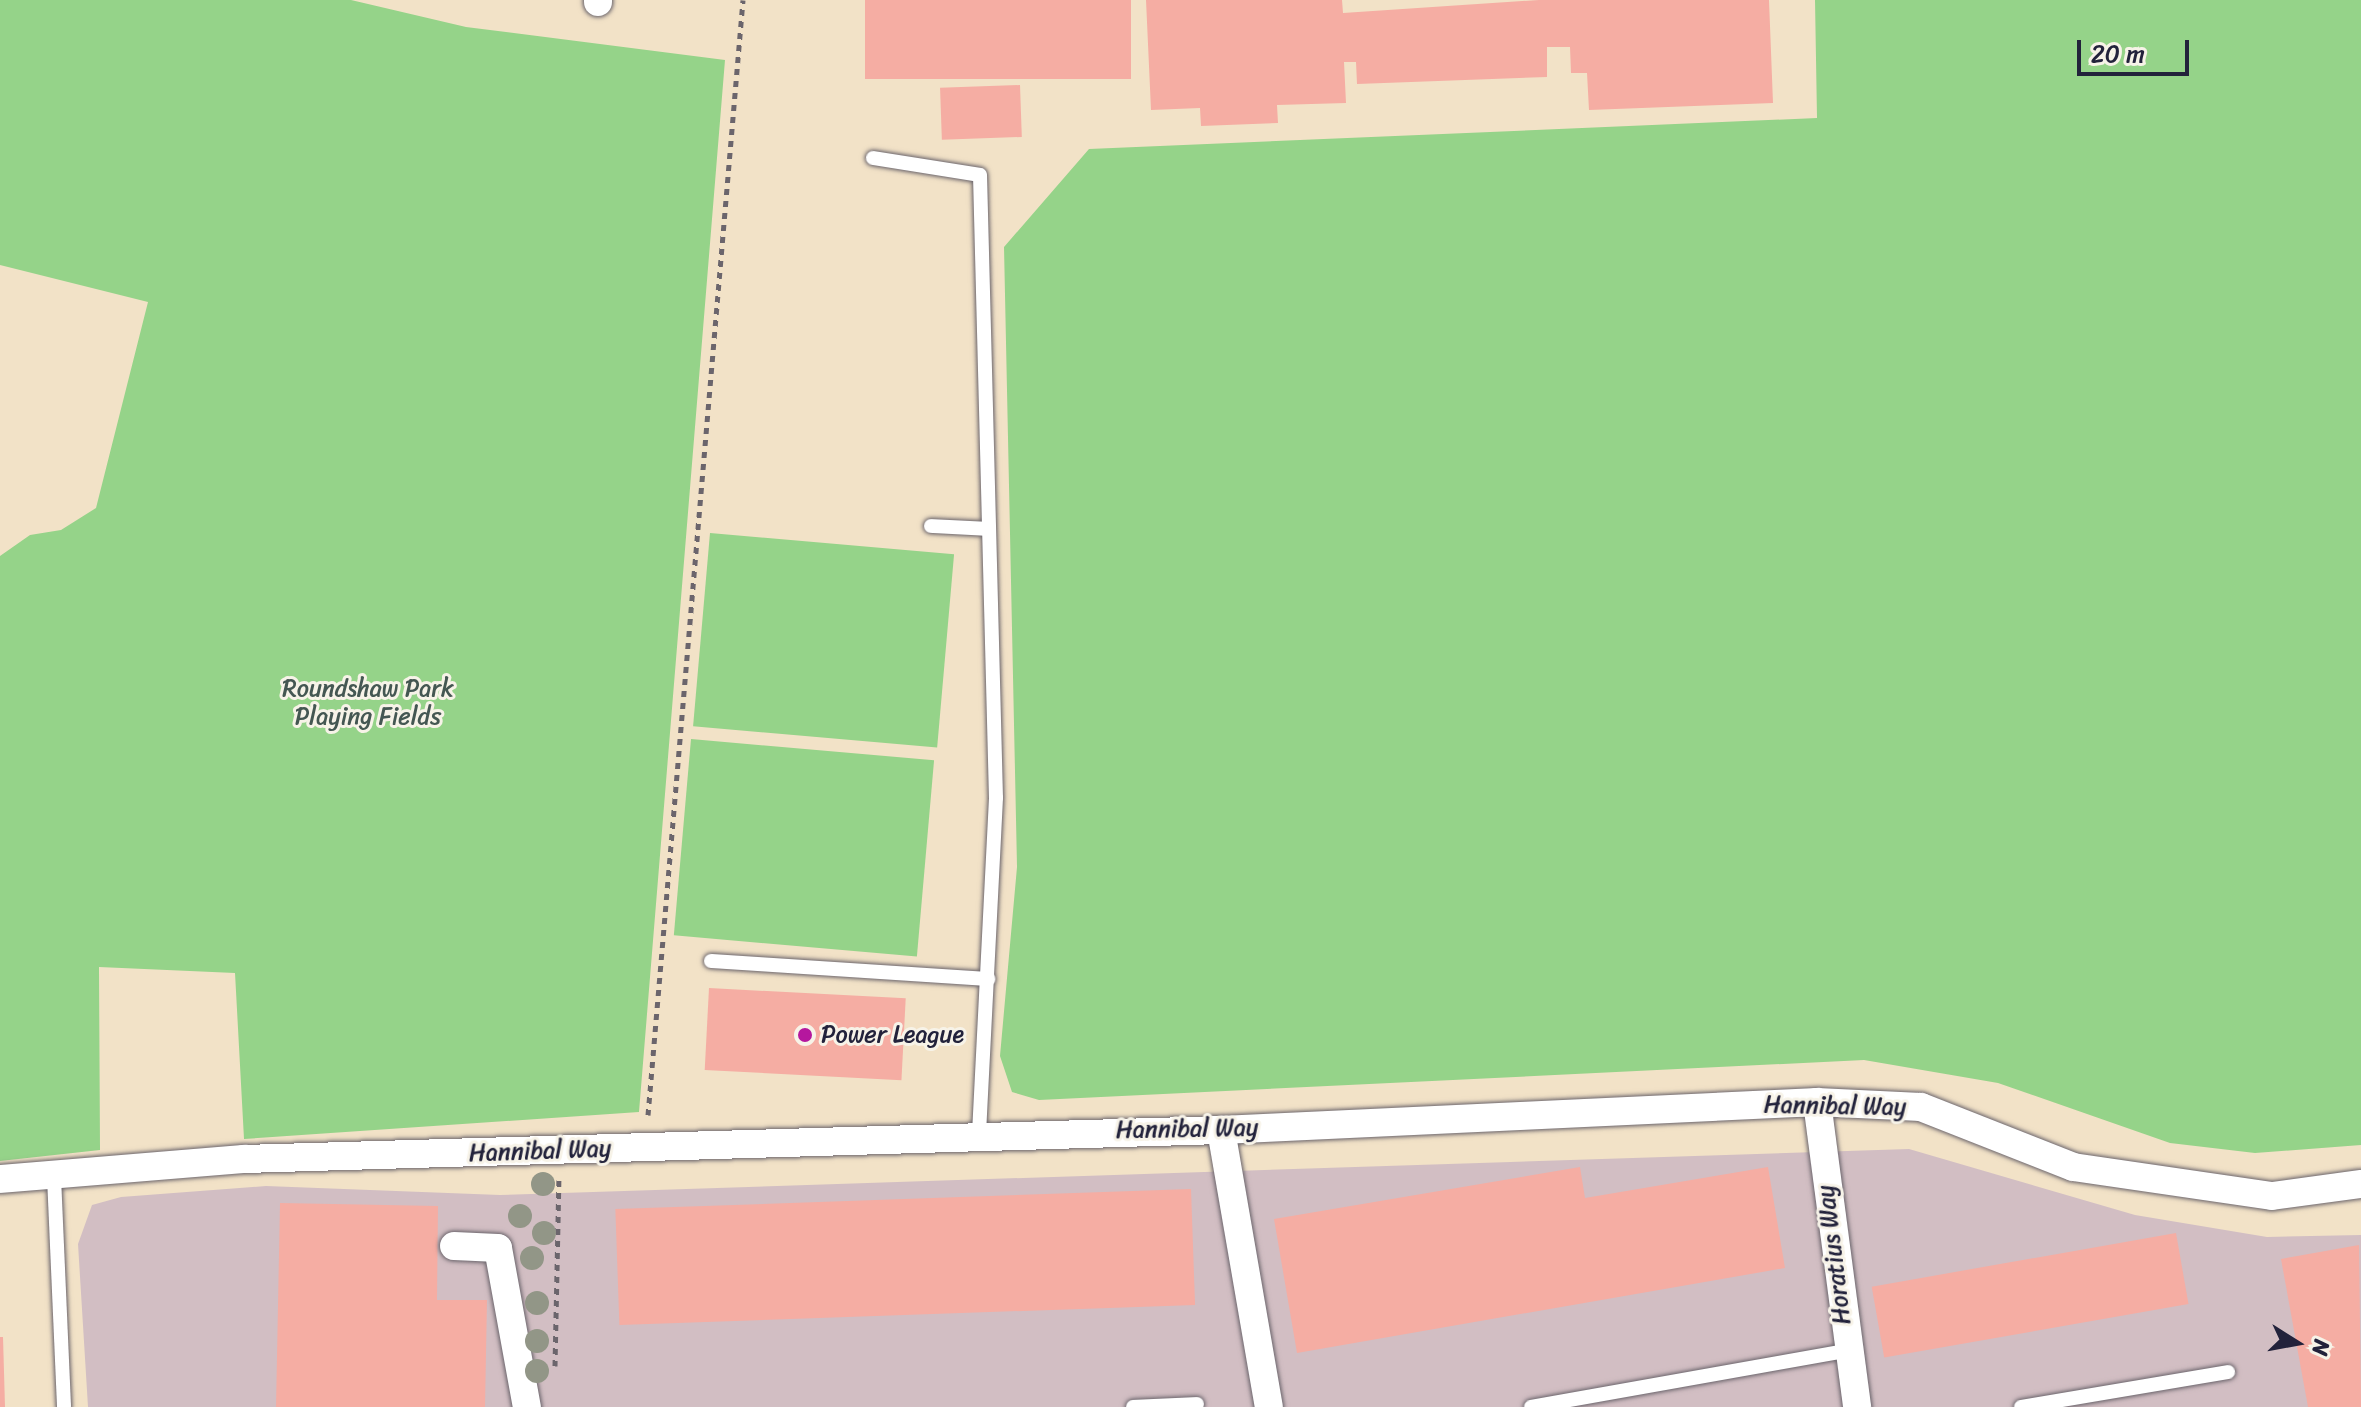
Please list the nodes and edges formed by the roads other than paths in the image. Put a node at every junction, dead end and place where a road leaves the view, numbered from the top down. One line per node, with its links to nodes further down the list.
1 (873, 158): 3 (lane)
2 (931, 526): 3 (lane)
3 (988, 529): 5 (lane)
4 (711, 961): 5 (lane)
5 (988, 979): 8 (lane)
6 (1817, 1102): 7 (street, Hannibal Way); 11 (street, Hannibal Way); 13 (street, Horatius Way)
7 (1221, 1130): 8 (street, Hannibal Way); 19 (street)
8 (979, 1134): 9 (street, Hannibal Way)
9 (54, 1177): 10 (street, Hannibal Way); 16 (lane)
10 (0, 1179)
11 (2361, 1184)
12 (454, 1246): 17 (street)
13 (1846, 1351): 20 (lane); 21 (street, Horatius Way)
14 (2228, 1372): 22 (lane)
15 (1197, 1404): 18 (lane)
16 (64, 1407)
17 (527, 1407)
18 (1133, 1407)
19 (1269, 1407)
20 (1531, 1407)
21 (1857, 1407)
22 (2021, 1407)

